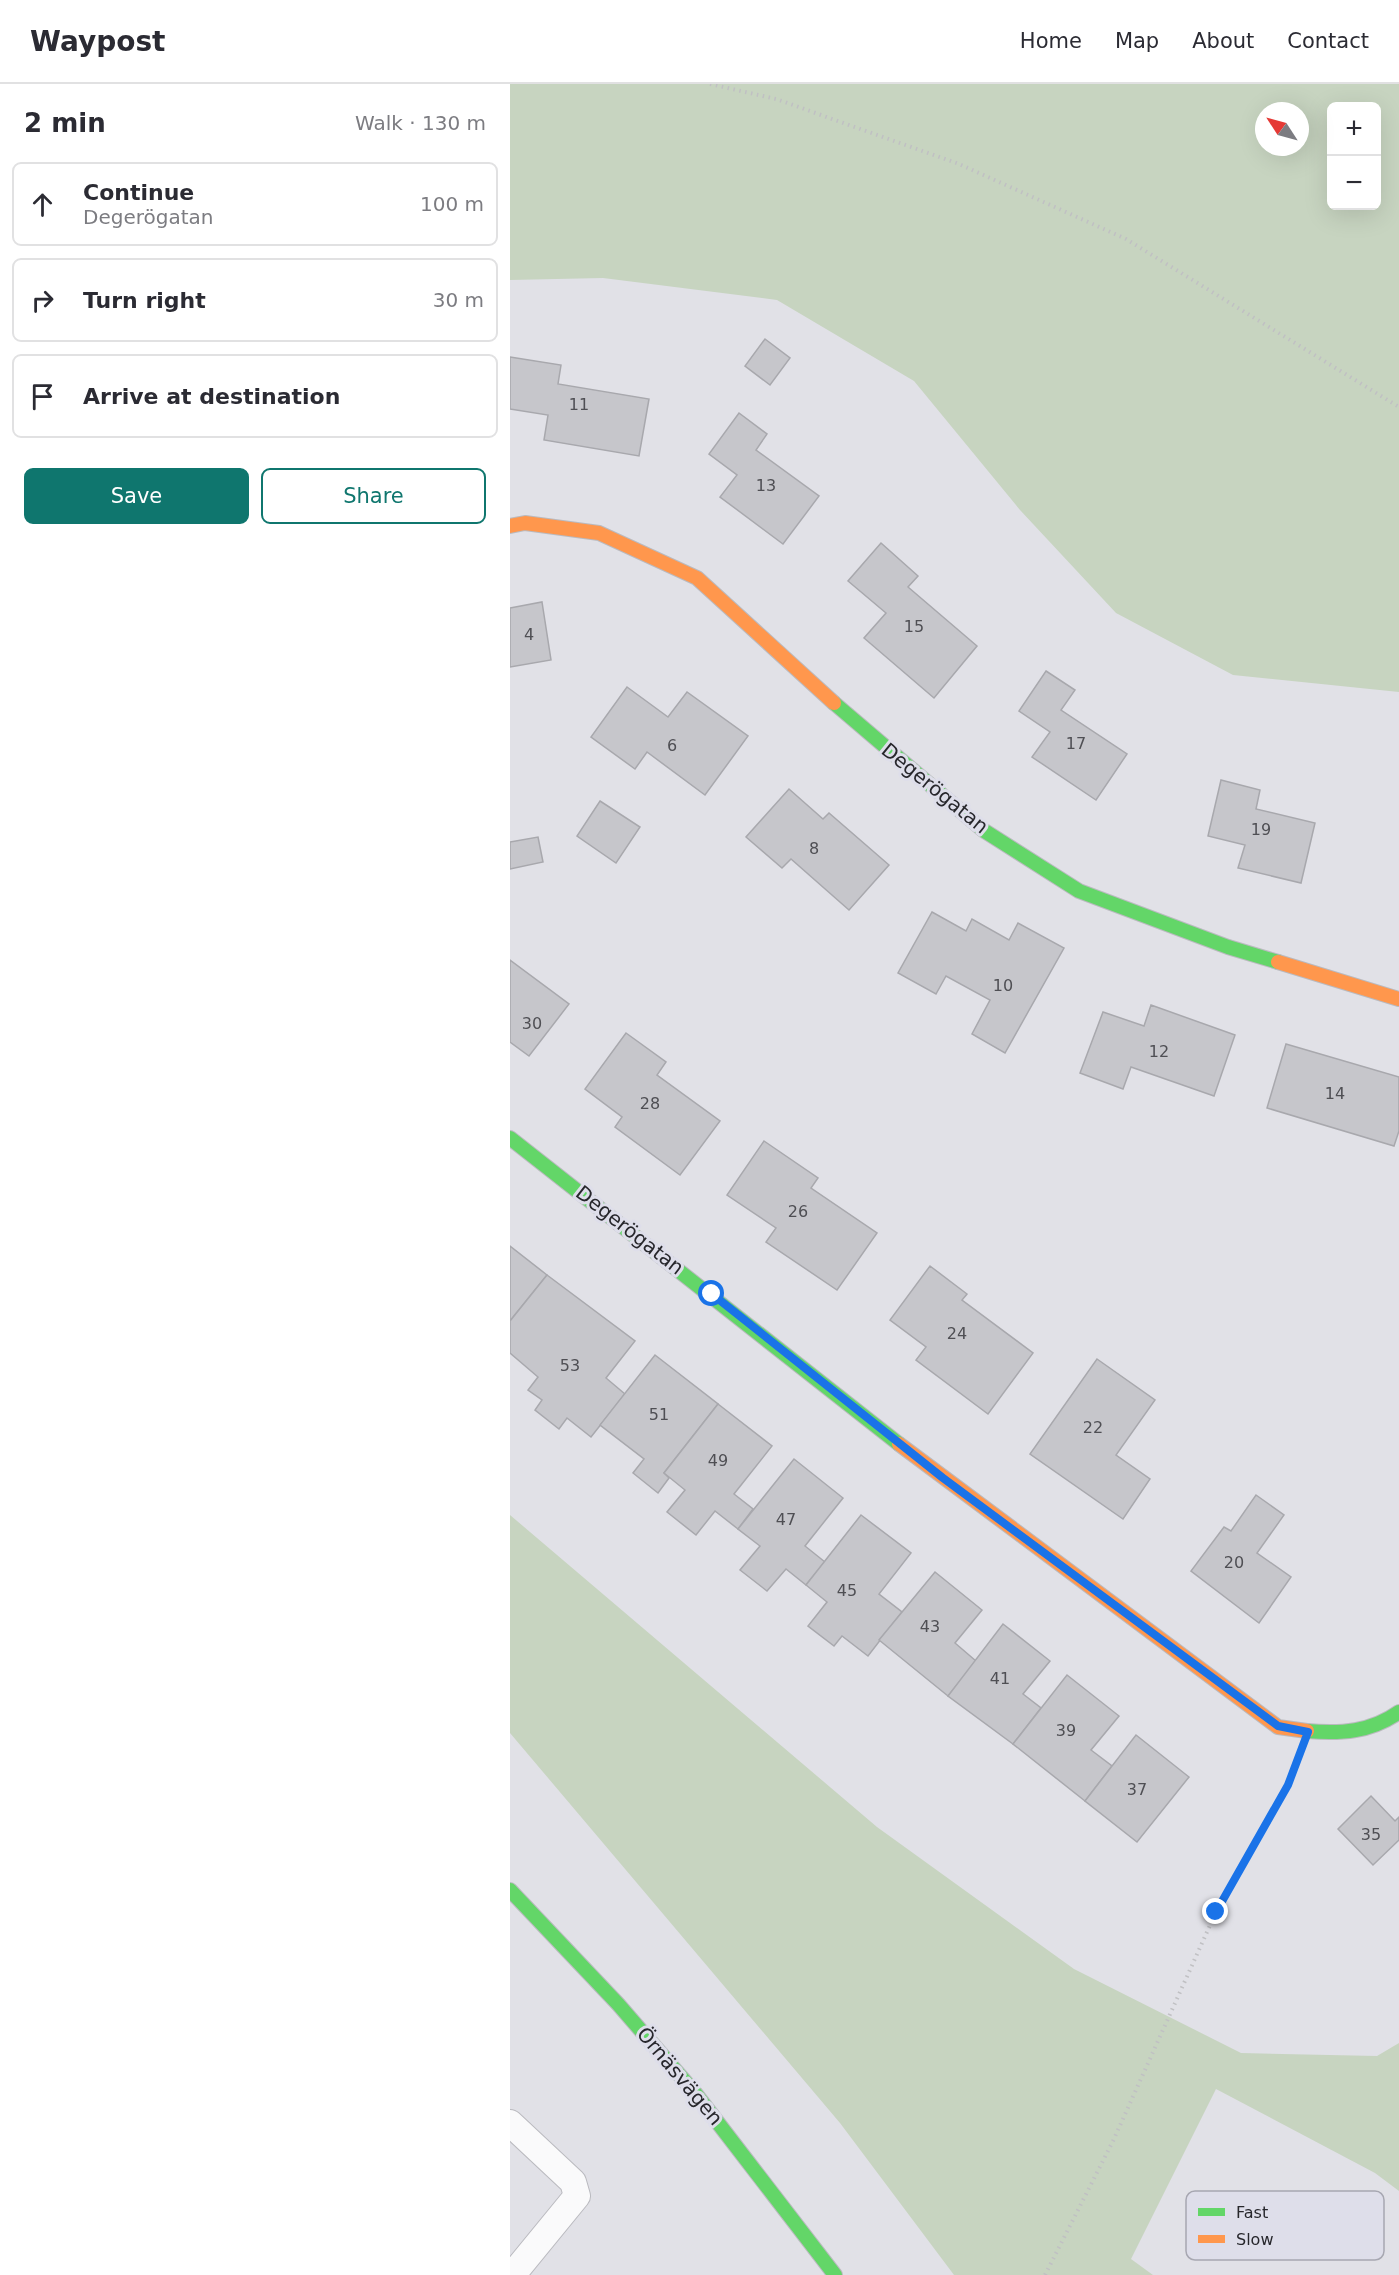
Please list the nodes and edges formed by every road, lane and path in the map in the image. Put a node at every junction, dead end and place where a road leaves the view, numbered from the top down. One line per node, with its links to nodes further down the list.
1 (710, 84): 2 (path)
2 (1399, 407)
3 (510, 526): 4 (street, Degerögatan)
4 (1399, 999)
5 (510, 1138): 7 (street, Degerögatan)
6 (1399, 1712): 7 (street, Degerögatan)
7 (1308, 1732): 12 (path)
8 (510, 1890): 11 (street, Örnäsvägen)
9 (510, 2123): 10 (lane)
10 (516, 2275)
11 (835, 2275)
12 (1045, 2275)

